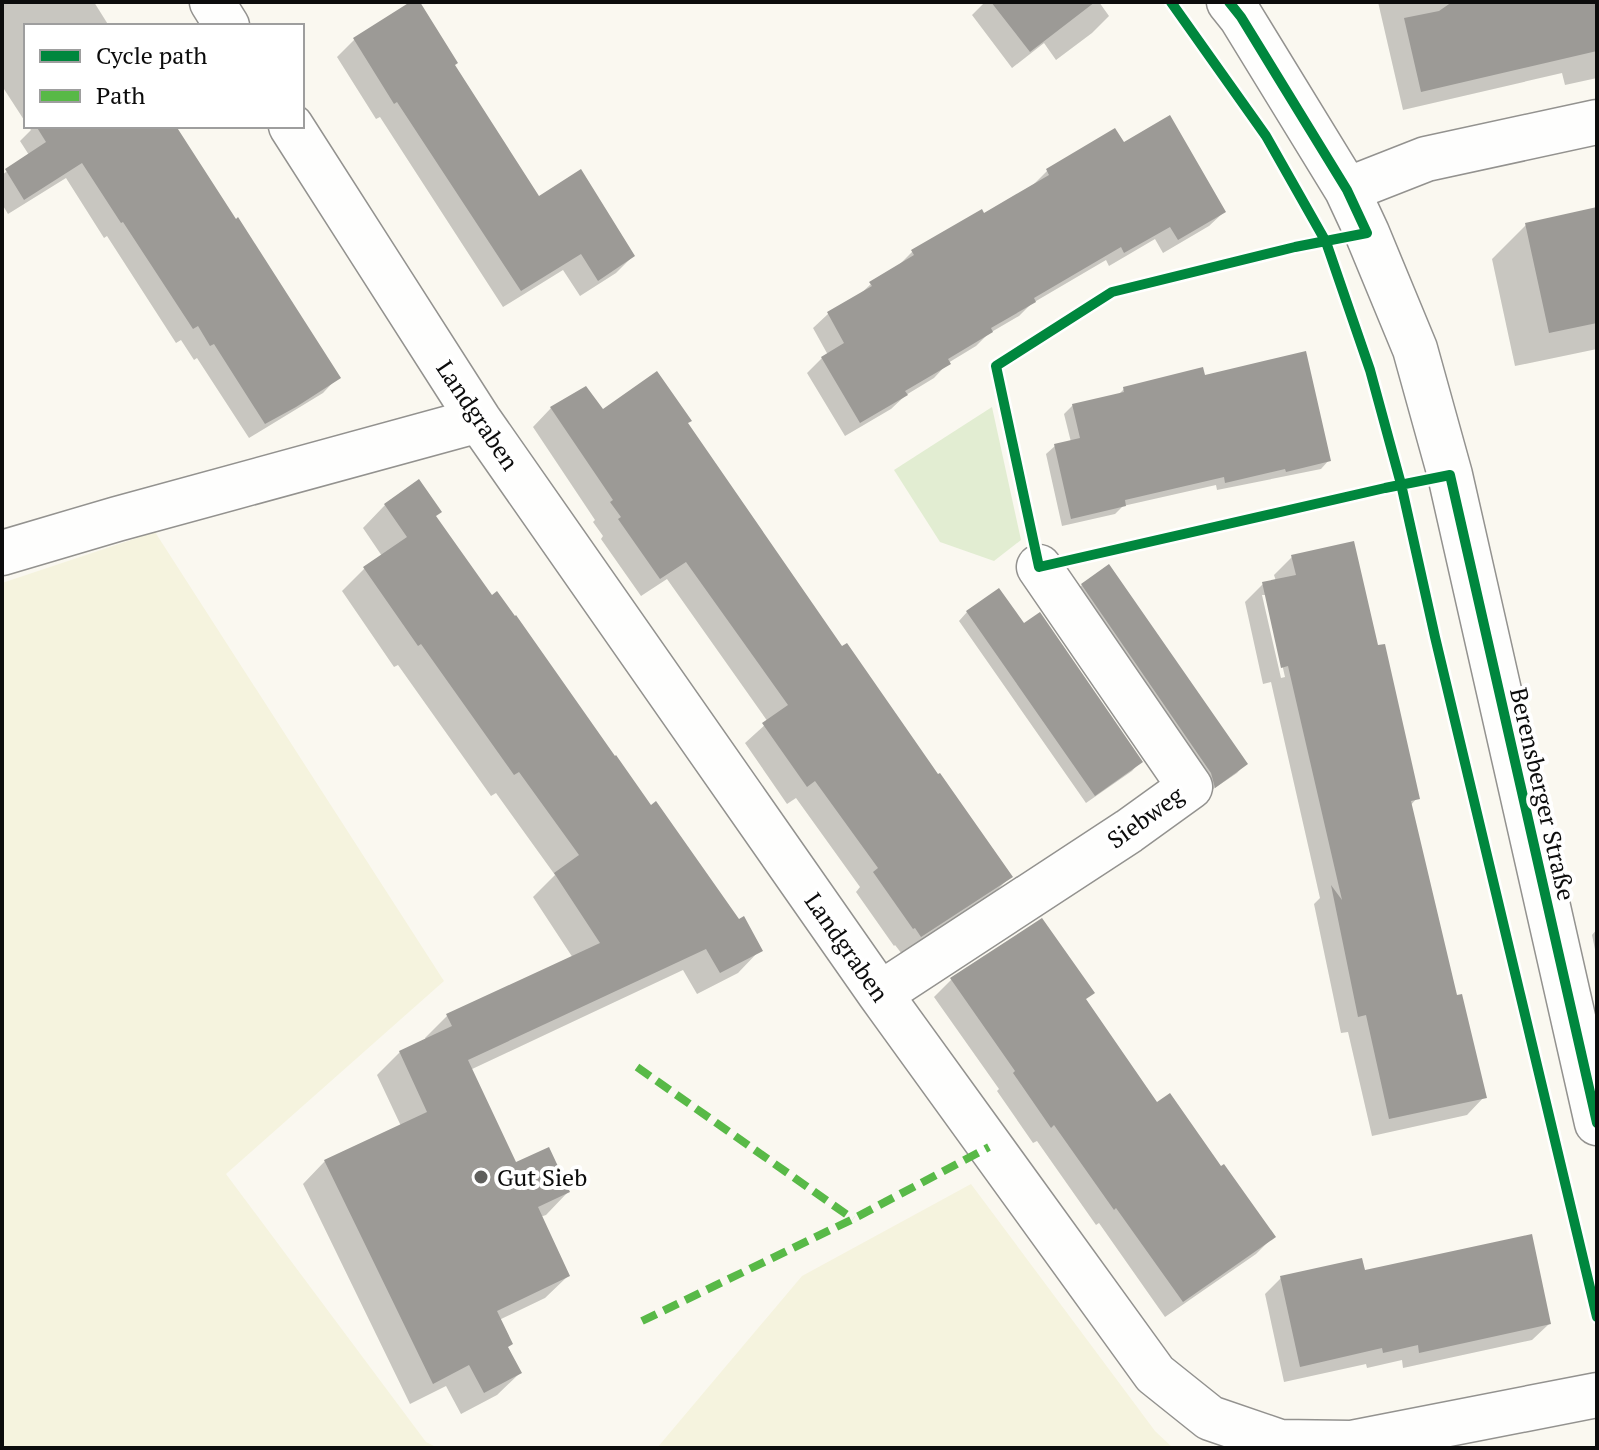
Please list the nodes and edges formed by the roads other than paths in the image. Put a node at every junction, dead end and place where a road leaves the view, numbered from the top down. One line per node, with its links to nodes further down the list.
1 (212, 2): 3 (street)
2 (1229, 2): 6 (street, Berensberger Straße)
3 (226, 24)
4 (1597, 122): 6 (street)
5 (292, 128): 7 (street, Landgraben)
6 (1347, 190): 11 (street, Berensberger Straße)
7 (479, 420): 8 (street); 10 (street, Landgraben)
8 (2, 553)
9 (1039, 567): 10 (street, Siebweg)
10 (880, 994): 12 (street, Landgraben)
11 (1597, 1123)
12 (1597, 1395)

